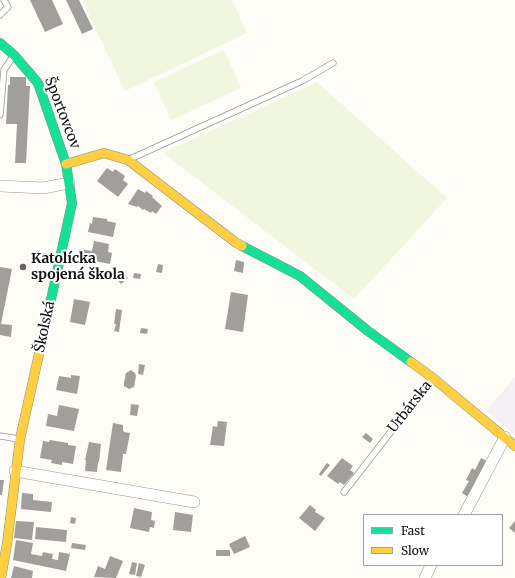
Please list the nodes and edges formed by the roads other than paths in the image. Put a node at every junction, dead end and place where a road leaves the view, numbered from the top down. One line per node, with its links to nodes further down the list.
1 (4, 0): 2 (lane)
2 (0, 15)
3 (0, 43): 4 (street, Športovcov)
4 (14, 55): 6 (lane); 8 (street, Športovcov)
5 (333, 63): 7 (lane)
6 (0, 115)
7 (128, 160): 8 (street); 11 (street)
8 (66, 164): 9 (street, Športovcov)
9 (69, 183): 10 (street); 14 (street, Školská)
10 (0, 186)
11 (433, 378): 13 (street, Urbárska); 17 (lane, Urbárska)
12 (0, 436): 14 (lane)
13 (505, 438): 15 (street, Urbárska); 19 (street)
14 (20, 439): 16 (street, Školská)
15 (515, 446)
16 (15, 471): 18 (street); 21 (street, Školská)
17 (344, 492)
18 (194, 502)
19 (465, 514)
20 (431, 566): 22 (street)
21 (1, 578)
22 (425, 578)

